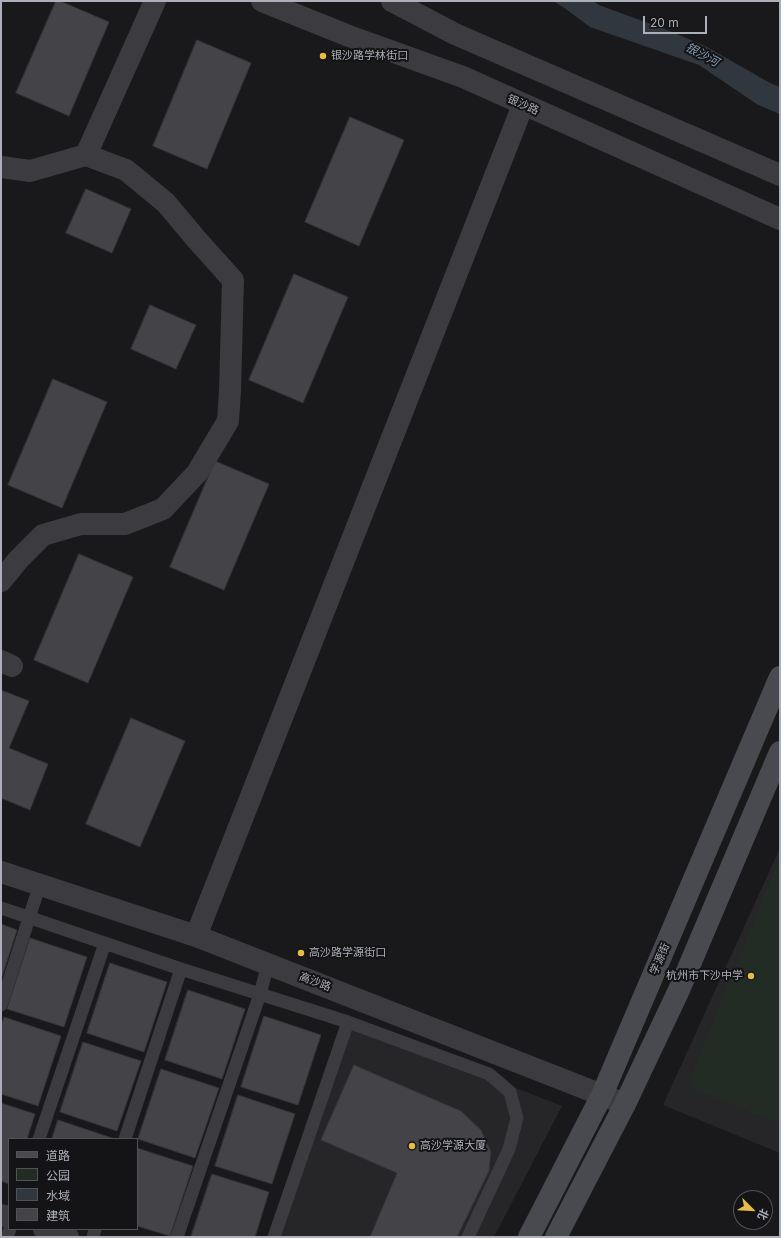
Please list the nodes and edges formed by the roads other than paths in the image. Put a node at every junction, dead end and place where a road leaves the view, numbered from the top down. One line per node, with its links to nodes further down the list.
1 (155, 1): 5 (street)
2 (262, 1): 4 (street, 银沙路)
3 (392, 1): 7 (street)
4 (523, 104): 8 (street, 银沙路); 16 (street)
5 (86, 155): 6 (street); 9 (street)
6 (1, 167)
7 (780, 175)
8 (780, 219)
9 (1, 581)
10 (780, 677): 23 (main road, 学源街)
11 (780, 752): 24 (main road)
12 (1, 872): 13 (street, 高沙路)
13 (40, 884): 15 (lane); 16 (street, 高沙路)
14 (1, 908): 15 (lane)
15 (29, 918): 17 (lane); 21 (lane)
16 (196, 936): 18 (street, 高沙路)
17 (105, 943): 19 (lane); 25 (lane)
18 (268, 964): 20 (lane); 23 (street, 高沙路)
19 (181, 969): 20 (lane); 26 (lane)
20 (260, 994): 22 (lane); 29 (lane)
21 (1, 1004)
22 (348, 1022): 30 (lane); 31 (lane)
23 (602, 1095): 24 (street, 高沙路); 32 (main road, 学源街)
24 (625, 1104): 33 (main road)
25 (39, 1138)
26 (125, 1138)
27 (47, 1230): 28 (street)
28 (68, 1237)
29 (177, 1237)
30 (274, 1237)
31 (468, 1237)
32 (529, 1237)
33 (556, 1237)

